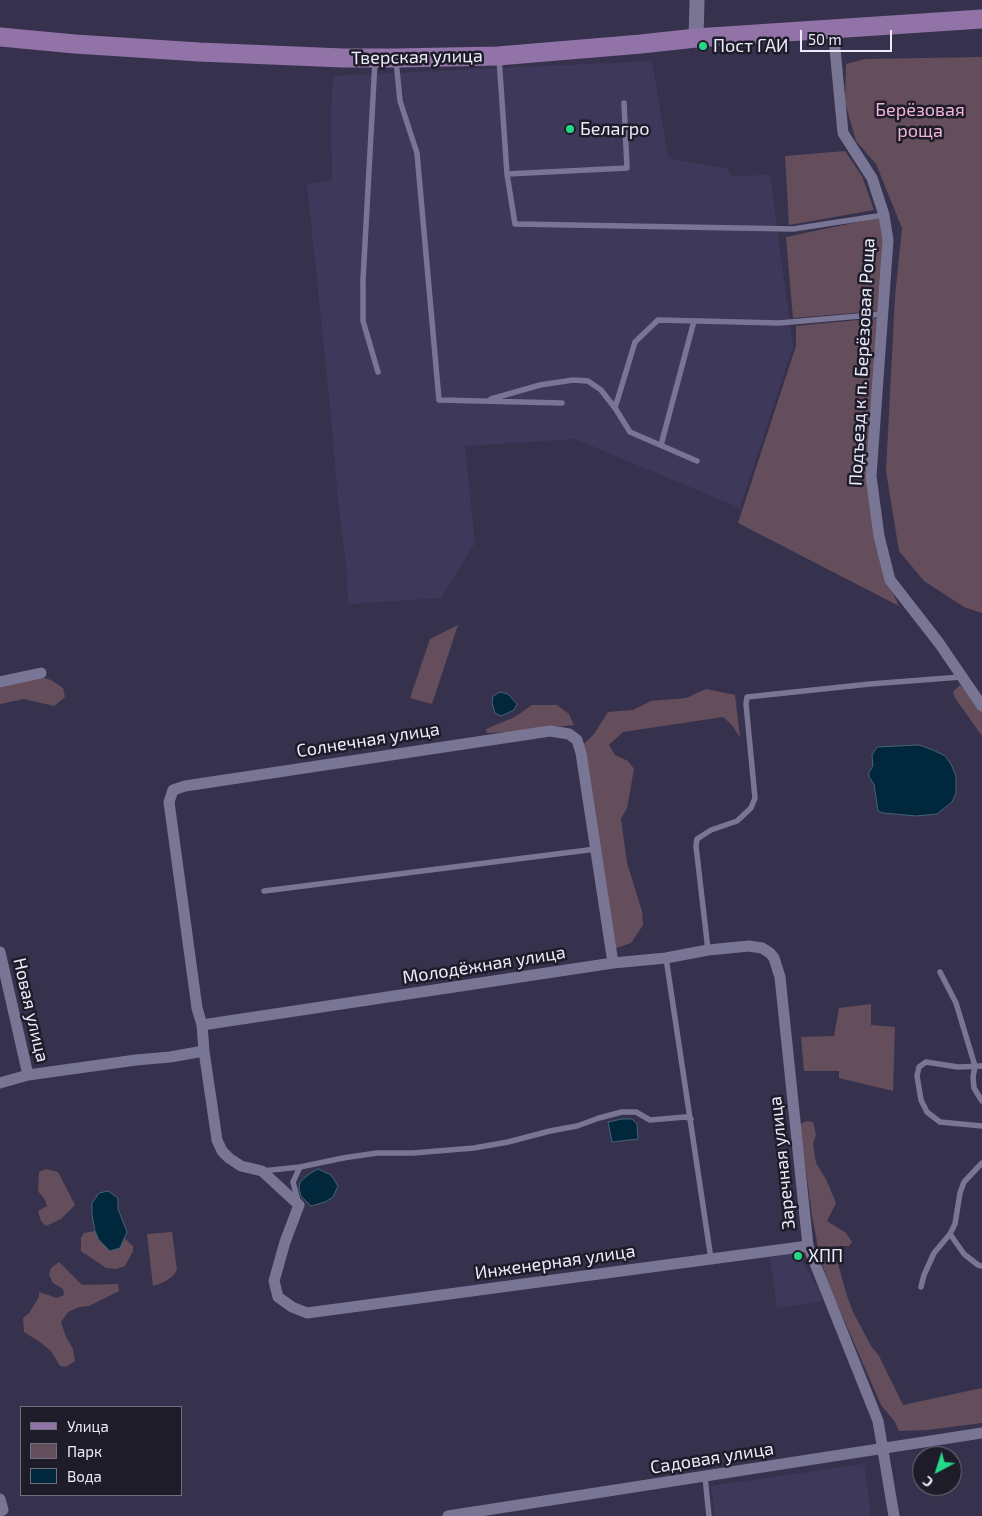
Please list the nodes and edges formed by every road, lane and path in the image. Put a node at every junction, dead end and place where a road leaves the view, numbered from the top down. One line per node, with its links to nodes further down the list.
1 (697, 0): 5 (street)
2 (982, 19): 3 (main road, Тверская улица)
3 (833, 28): 5 (main road, Тверская улица); 11 (street, Подъезд к п. Берёзовая Роща)
4 (0, 37): 7 (main road, Тверская улица)
5 (696, 38): 6 (main road, Тверская улица)
6 (498, 56): 8 (main road, Тверская улица); 10 (lane)
7 (375, 58): 8 (main road, Тверская улица); 14 (lane)
8 (396, 58): 15 (lane)
9 (624, 103): 10 (lane)
10 (507, 174): 11 (lane)
11 (884, 215): 12 (street, Подъезд к п. Берёзовая Роща)
12 (883, 314): 13 (lane); 21 (street, Подъезд к п. Берёзовая Роща)
13 (694, 321): 17 (lane); 18 (lane)
14 (378, 372)
15 (484, 401): 16 (lane); 17 (lane)
16 (562, 403)
17 (615, 408): 18 (lane)
18 (661, 445): 19 (lane)
19 (697, 461)
20 (41, 673): 22 (street)
21 (961, 677): 23 (street, Подъезд к п. Берёзовая Роща); 26 (lane)
22 (0, 682)
23 (982, 706)
24 (596, 849): 25 (lane); 30 (street); 32 (street, Солнечная улица)
25 (264, 892)
26 (708, 950): 28 (street, Молодёжная улица); 29 (street, Молодёжная улица)
27 (0, 952): 36 (street, Новая улица)
28 (770, 953): 46 (street, Заречная улица)
29 (666, 958): 30 (street, Молодёжная улица); 39 (lane)
30 (612, 963): 32 (street, Молодёжная улица)
31 (940, 972): 34 (lane)
32 (202, 1025): 33 (street)
33 (204, 1051): 36 (street); 43 (street)
34 (974, 1066): 35 (lane); 38 (lane); 40 (lane)
35 (982, 1066)
36 (28, 1075): 37 (street)
37 (0, 1082)
38 (982, 1102)
39 (691, 1119): 42 (lane); 47 (lane)
40 (982, 1126)
41 (982, 1162): 45 (lane)
42 (300, 1167): 43 (lane); 44 (lane)
43 (262, 1171): 44 (street)
44 (299, 1205): 47 (street, Инженерная улица)
45 (950, 1234): 48 (lane); 49 (lane)
46 (808, 1246): 47 (street, Инженерная улица); 51 (street, Заречная улица)
47 (711, 1259)
48 (982, 1266)
49 (921, 1287)
50 (982, 1433): 51 (street, Садовая улица)
51 (883, 1448): 52 (street, Садовая улица); 55 (street, Заречная улица)
52 (705, 1477): 53 (street, Садовая улица); 54 (lane)
53 (448, 1516)
54 (709, 1516)
55 (894, 1516)

